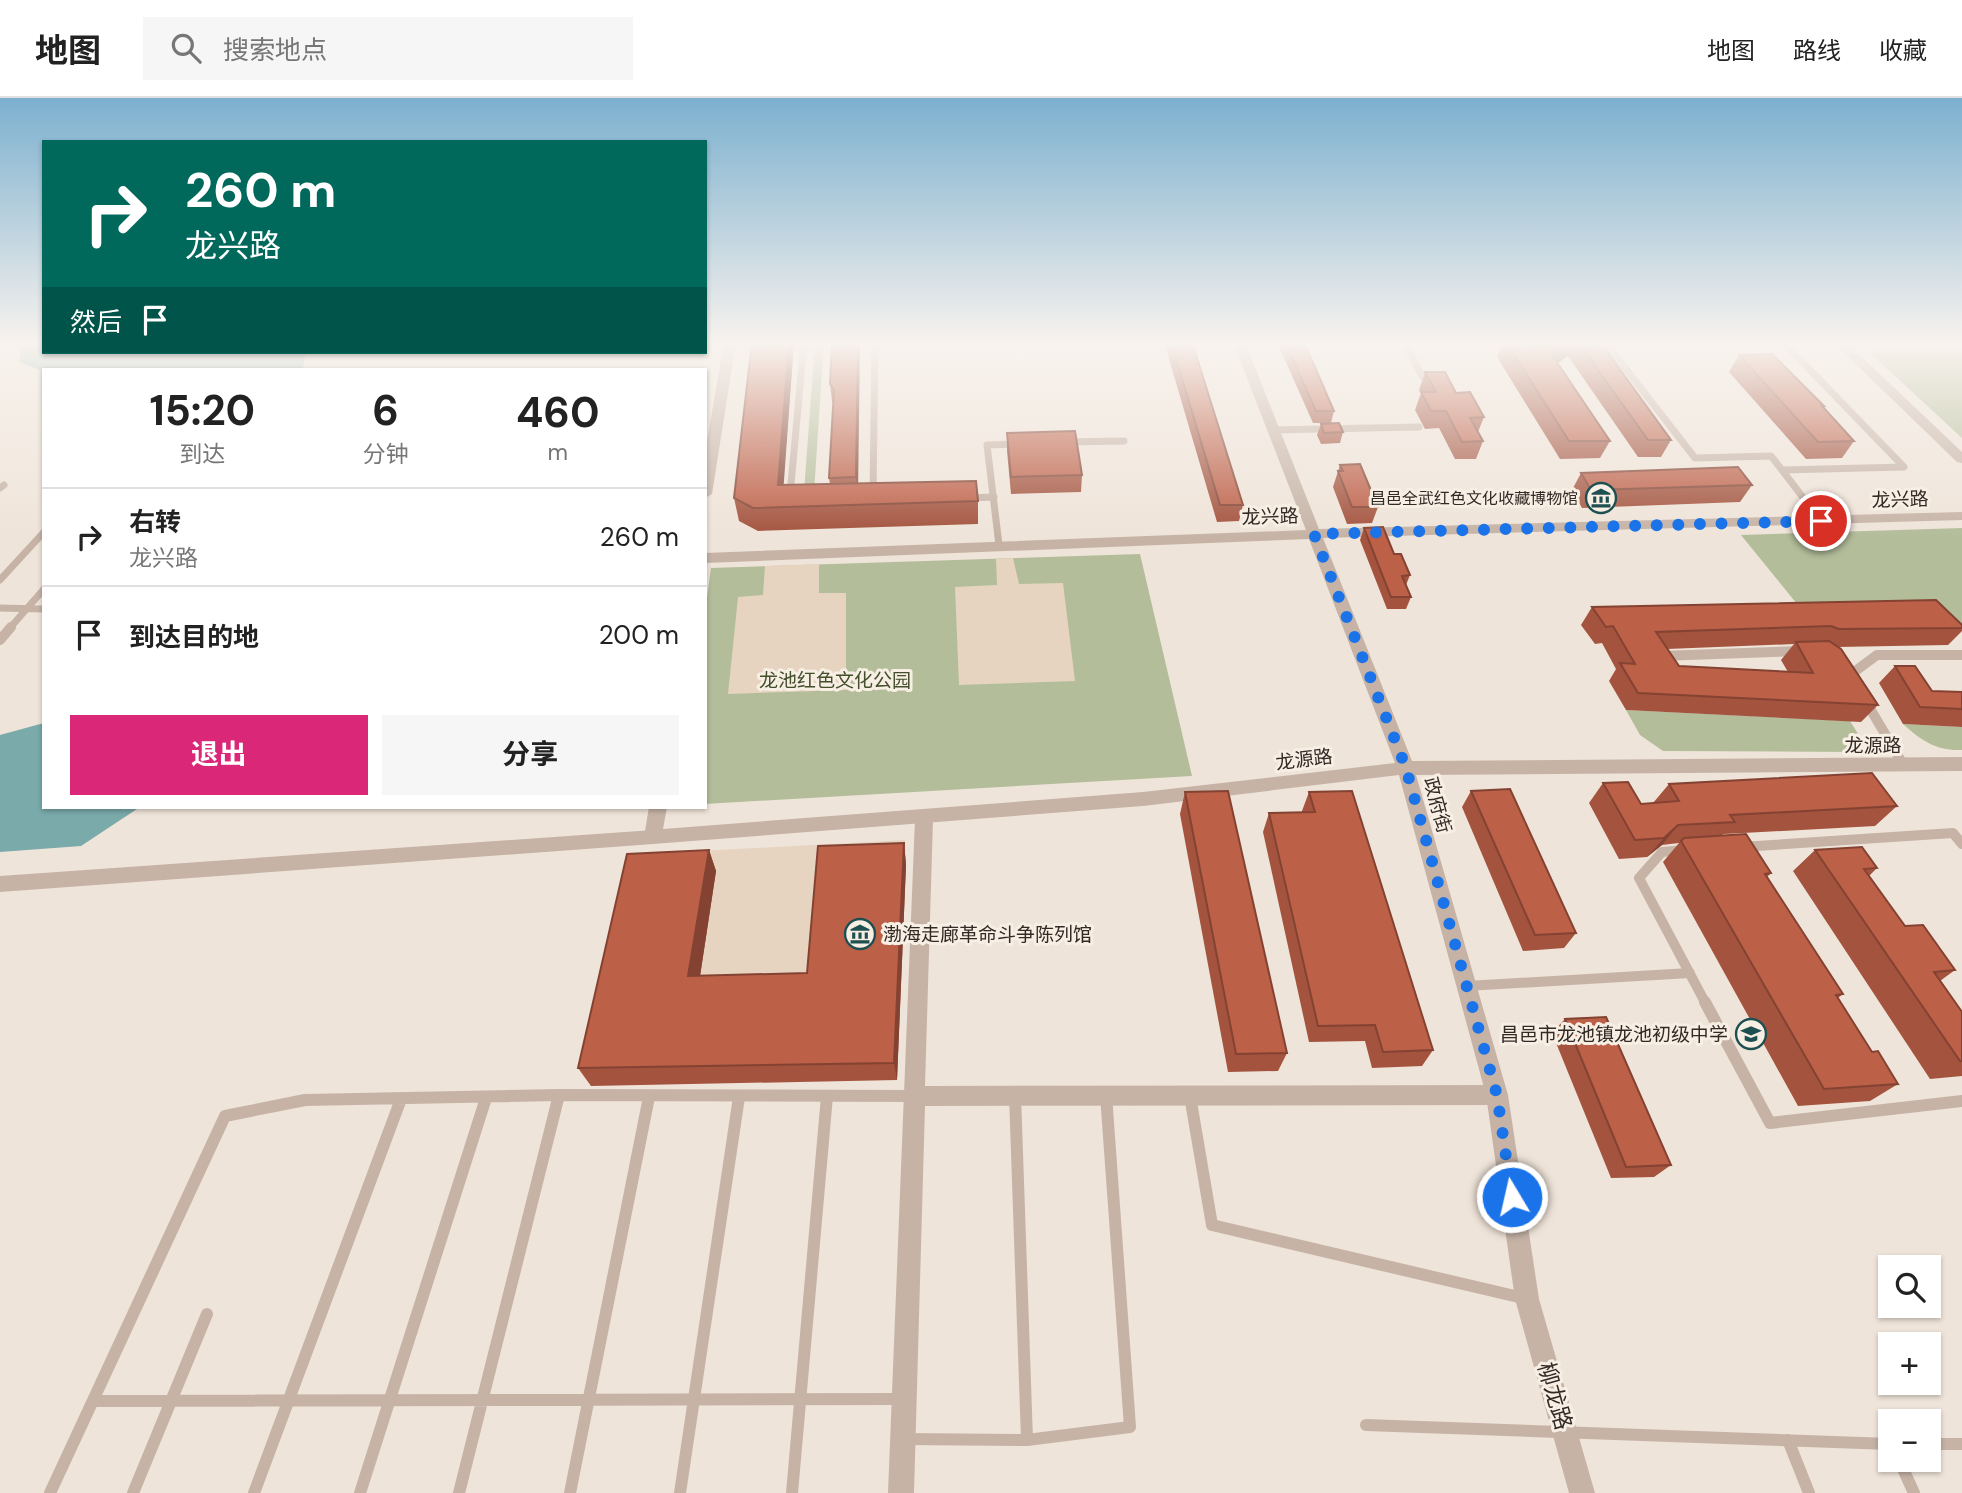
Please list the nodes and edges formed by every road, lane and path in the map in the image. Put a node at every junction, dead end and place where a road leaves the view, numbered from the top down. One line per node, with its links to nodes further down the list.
1 (719, 407): 15 (street)
2 (798, 407): 21 (lane)
3 (875, 407): 18 (lane)
4 (1264, 407): 9 (street, 政府街)
5 (1656, 407): 14 (lane)
6 (1846, 407): 14 (lane)
7 (1907, 407): 13 (street)
8 (1419, 427): 9 (lane)
9 (1273, 430): 25 (street, 政府街)
10 (1124, 441): 12 (lane)
11 (1028, 443): 16 (lane)
12 (1056, 443)
13 (1962, 459)
14 (1782, 470): 23 (lane)
15 (707, 482)
16 (994, 497): 17 (lane); 26 (lane)
17 (954, 498)
18 (873, 499): 19 (lane); 20 (lane)
19 (887, 499)
20 (861, 500)
21 (801, 502)
22 (1962, 516): 23 (street, 龙兴路)
23 (1821, 521): 25 (street, 龙兴路)
24 (42, 534): 28 (lane)
25 (1314, 534): 26 (street, 龙兴路); 41 (street, 政府街)
26 (999, 545): 27 (street, 龙兴路)
27 (707, 558)
28 (0, 580)
29 (42, 591): 31 (lane)
30 (0, 608): 31 (lane)
31 (27, 609): 32 (lane); 33 (lane)
32 (42, 609)
33 (0, 640)
34 (1804, 651): 36 (lane)
35 (1962, 655): 38 (lane)
36 (1660, 656)
37 (1839, 667): 38 (lane)
38 (1850, 675): 40 (lane)
39 (1962, 764): 40 (street, 龙源路)
40 (1904, 766): 41 (street, 龙源路)
41 (1406, 768): 43 (street, 龙源路); 50 (street, 政府街)
42 (658, 809): 44 (street)
43 (924, 819): 44 (street, 龙源路); 55 (street)
44 (653, 837): 48 (street, 龙源路)
45 (1962, 844): 46 (lane)
46 (1732, 847)
47 (1690, 850): 49 (lane)
48 (0, 884)
49 (1690, 973): 50 (lane); 62 (lane)
50 (1466, 985): 53 (street, 政府街)
51 (559, 1095): 58 (lane); 60 (lane); 69 (lane)
52 (1015, 1095): 55 (street); 56 (street); 77 (lane)
53 (1497, 1095): 57 (street); 63 (street, 政府街)
54 (827, 1096): 55 (lane); 59 (lane); 65 (lane)
55 (913, 1096): 66 (street)
56 (1105, 1096): 57 (street); 77 (lane)
57 (1190, 1096): 63 (lane)
58 (649, 1097): 59 (lane); 70 (lane)
59 (739, 1097): 71 (lane)
60 (486, 1098): 61 (lane); 68 (lane)
61 (401, 1099): 67 (lane); 72 (lane)
62 (1962, 1101)
63 (1527, 1299): 75 (street, 柳龙路)
64 (207, 1314): 73 (lane)
65 (800, 1399): 66 (lane); 71 (lane); 90 (lane)
66 (904, 1399): 76 (street)
67 (289, 1400): 68 (lane); 73 (lane); 85 (lane)
68 (390, 1400): 69 (lane); 86 (lane)
69 (482, 1400): 70 (lane); 87 (lane)
70 (589, 1400): 71 (lane); 88 (lane)
71 (694, 1400): 89 (lane)
72 (93, 1401): 73 (lane); 83 (lane)
73 (172, 1401): 84 (lane)
74 (1366, 1425): 75 (lane)
75 (1565, 1433): 78 (lane); 92 (street, 柳龙路)
76 (903, 1439): 77 (lane); 91 (street)
77 (1027, 1440)
78 (1787, 1440): 79 (lane); 93 (lane)
79 (1878, 1444)
80 (1941, 1444): 81 (lane)
81 (1962, 1444)
82 (1904, 1472): 94 (lane)
83 (50, 1493)
84 (133, 1493)
85 (254, 1493)
86 (360, 1493)
87 (459, 1493)
88 (570, 1493)
89 (680, 1493)
90 (792, 1493)
91 (901, 1493)
92 (1583, 1493)
93 (1809, 1493)
94 (1914, 1493)

